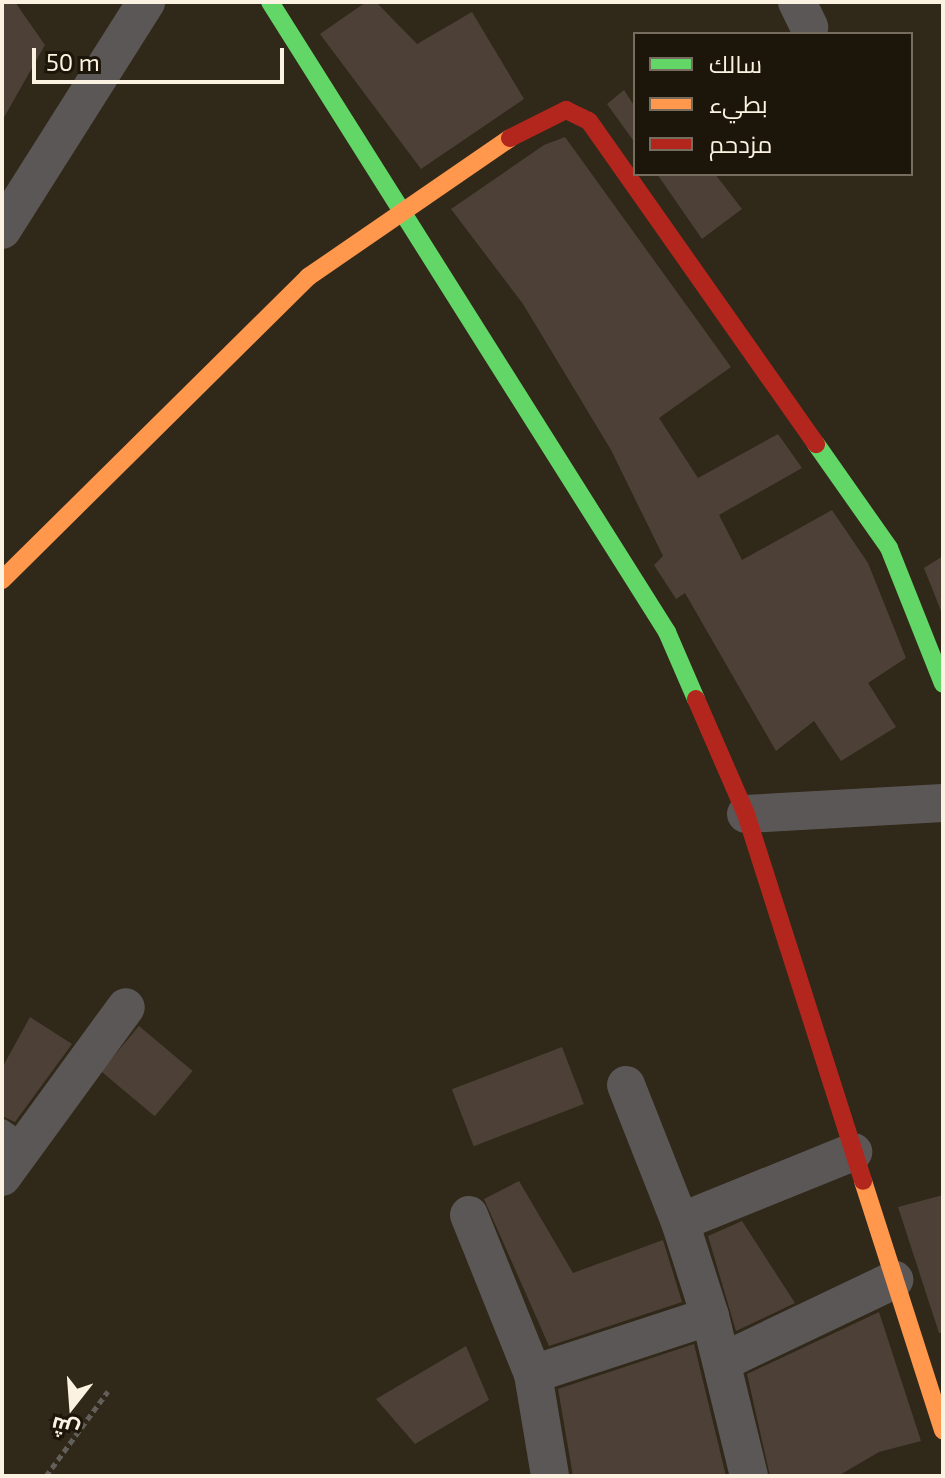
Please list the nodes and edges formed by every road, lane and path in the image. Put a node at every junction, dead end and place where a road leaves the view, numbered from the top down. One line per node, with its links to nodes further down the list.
1 (146, 2): 4 (street)
2 (270, 2): 3 (street)
3 (400, 211): 5 (street); 6 (street); 8 (street)
4 (2, 230)
5 (2, 580)
6 (943, 684)
7 (943, 803): 8 (street)
8 (746, 814): 12 (street)
9 (126, 1007): 11 (street)
10 (626, 1085): 15 (street)
11 (13, 1137): 13 (street)
12 (853, 1152): 15 (street); 16 (street)
13 (2, 1177)
14 (469, 1215): 19 (street)
15 (680, 1222): 17 (street)
16 (894, 1280): 18 (street); 21 (street)
17 (710, 1316): 18 (street); 19 (street)
18 (722, 1362): 24 (street)
19 (533, 1374): 23 (street)
20 (108, 1391): 22 (path)
21 (943, 1430)
22 (46, 1476)
23 (550, 1476)
24 (749, 1476)

